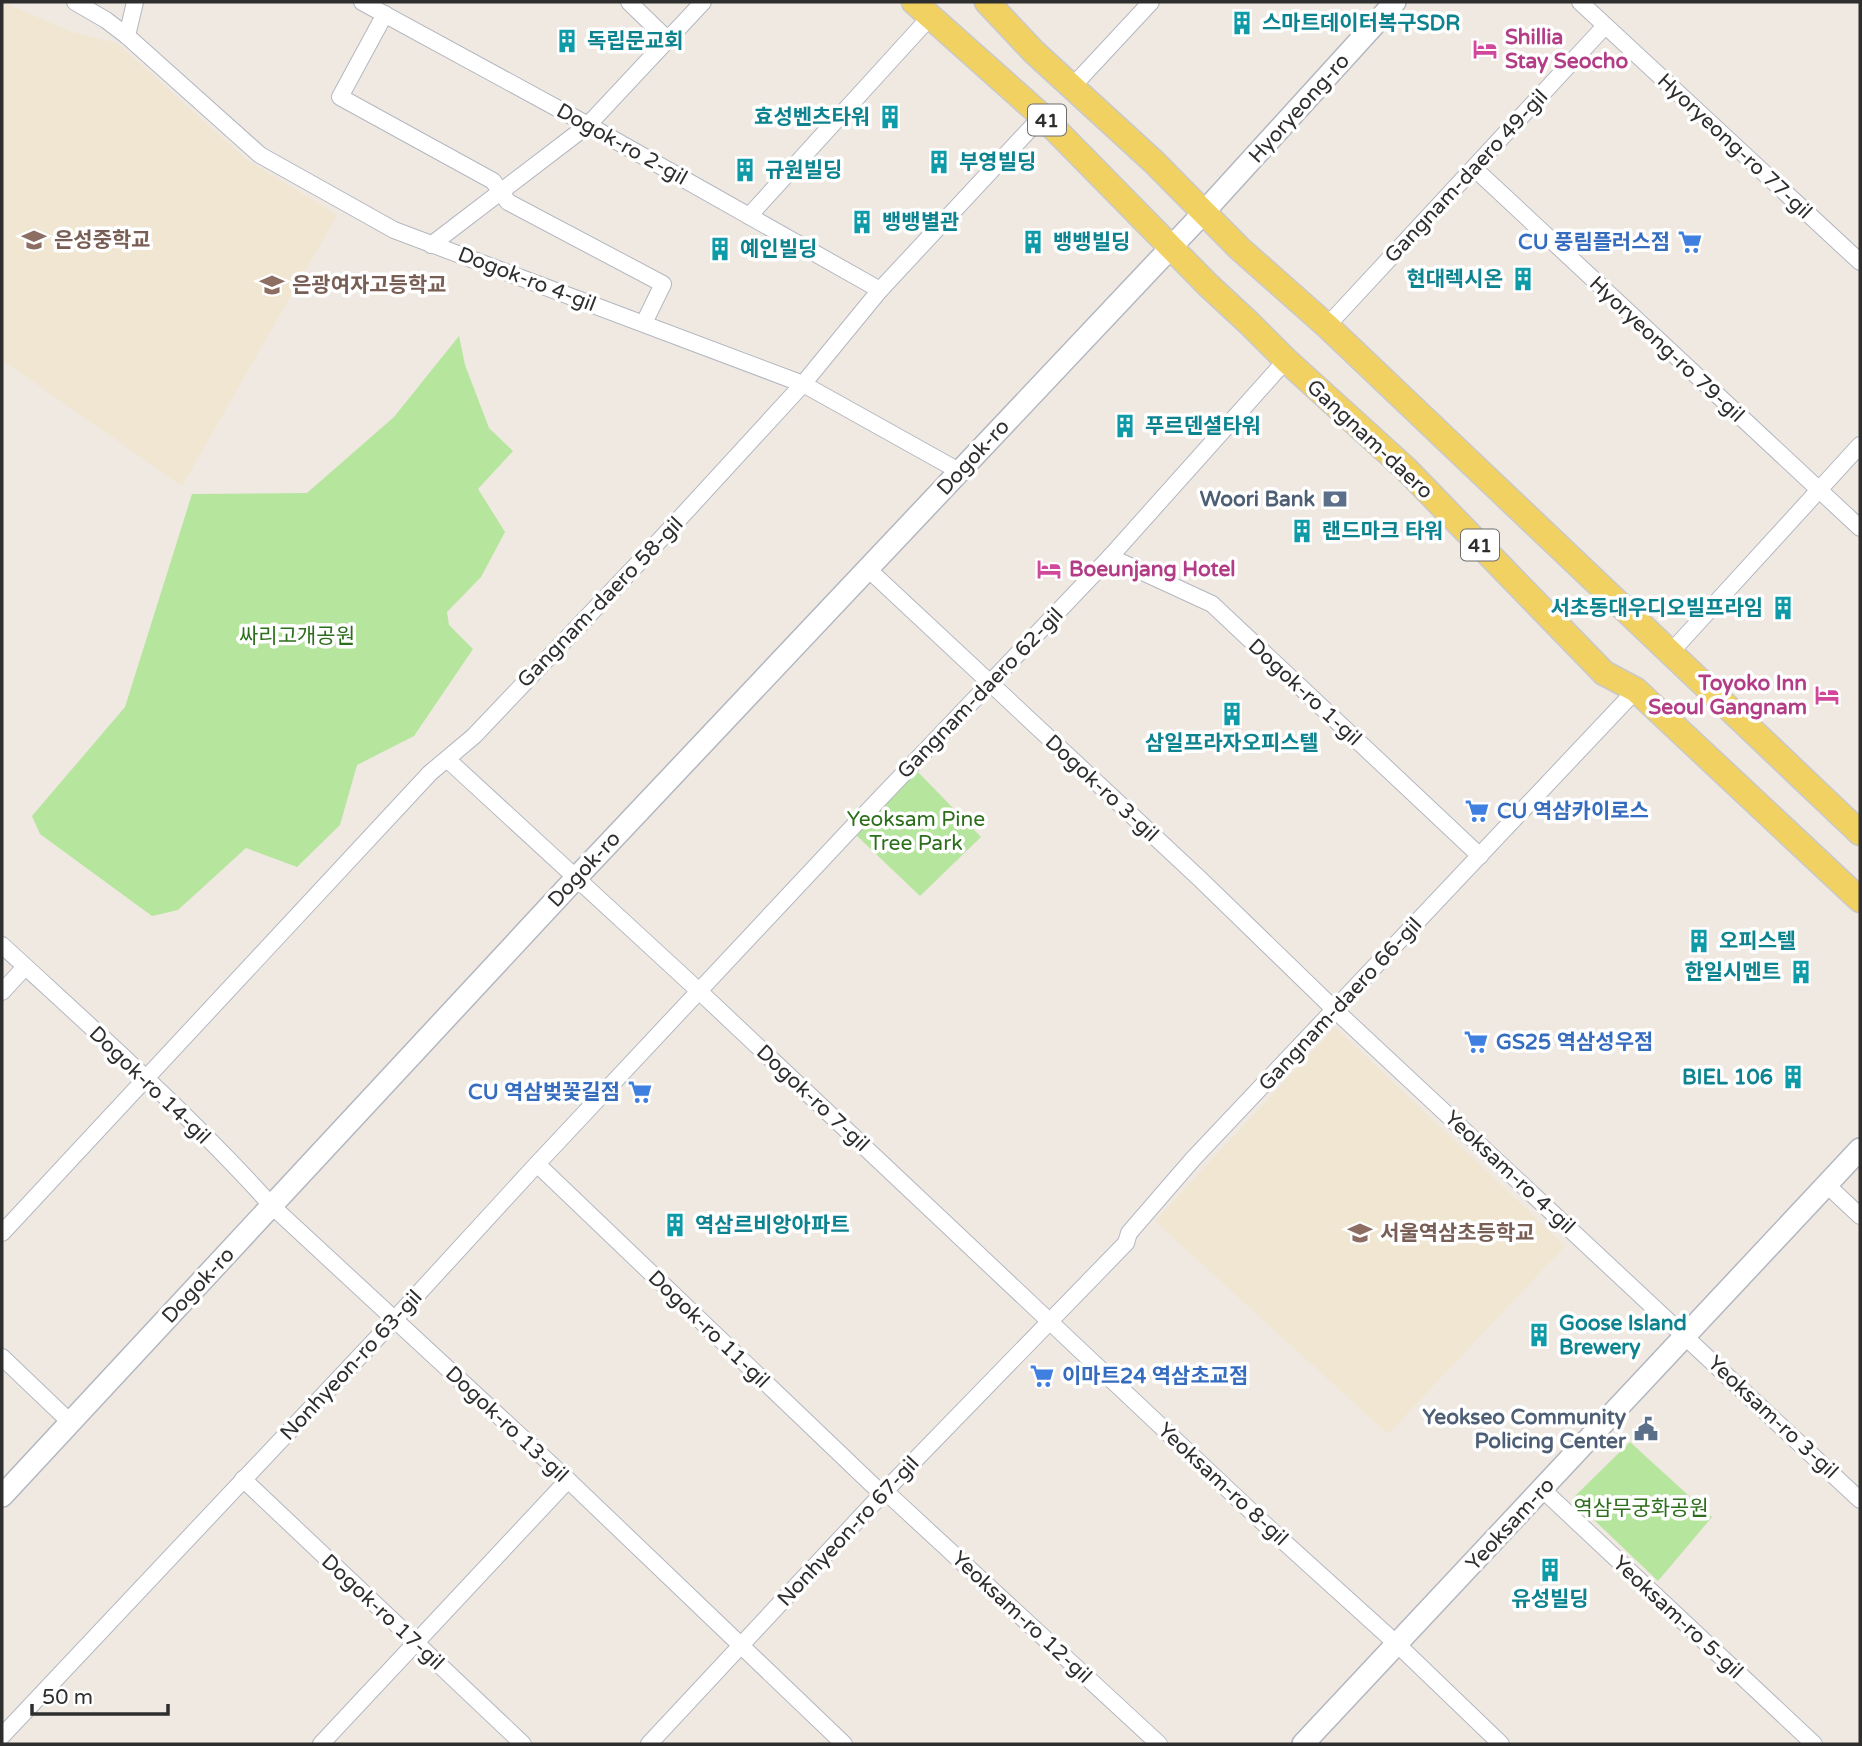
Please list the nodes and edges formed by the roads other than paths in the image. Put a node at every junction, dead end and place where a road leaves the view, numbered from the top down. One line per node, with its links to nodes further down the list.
1 (75, 2): 13 (street, Dogok-ro 4-gil)
2 (135, 2): 13 (street)
3 (362, 2): 11 (street, Dogok-ro 2-gil)
4 (629, 2): 14 (street)
5 (703, 2): 14 (street)
6 (987, 2): 15 (main road, 41)
7 (1151, 2): 15 (street)
8 (1395, 2): 20 (main road, Hyoryeong-ro)
9 (1580, 2): 12 (street, Hyoryeong-ro 77-gil)
10 (923, 9): 16 (main road, Gangnam-daero / 41); 21 (street)
11 (385, 14): 17 (street, Dogok-ro 2-gil); 19 (street)
12 (1605, 26): 18 (street, Gangnam-daero 49-gil); 24 (street, Hyoryeong-ro 77-gil)
13 (127, 36): 22 (street, Dogok-ro 4-gil)
14 (667, 39): 17 (street)
15 (1071, 88): 20 (main road, 41)
16 (1042, 116): 23 (main road, Gangnam-daero / 41); 25 (street, Gangnam-daero 58-gil)
17 (588, 125): 19 (street); 21 (street, Dogok-ro 2-gil)
18 (1475, 169): 27 (street, Gangnam-daero 49-gil); 32 (street, Hyoryeong-ro 79-gil)
19 (500, 193): 22 (street); 26 (street)
20 (1202, 213): 23 (main road, Hyoryeong-ro); 27 (main road, 41)
21 (749, 216): 25 (street, Dogok-ro 2-gil)
22 (431, 244): 26 (street, Dogok-ro 4-gil)
23 (1171, 247): 28 (main road, Gangnam-daero / 41); 31 (main road, Dogok-ro)
24 (1860, 262)
25 (880, 290): 29 (street, Gangnam-daero 58-gil)
26 (644, 323): 29 (street, Dogok-ro 4-gil)
27 (1327, 326): 36 (main road, 41)
28 (1286, 360): 34 (street, Gangnam-daero 62-gil); 38 (main road, Gangnam-daero / 41)
29 (803, 384): 31 (street, Dogok-ro 4-gil); 39 (street, Gangnam-daero 58-gil)
30 (1860, 444): 32 (street)
31 (959, 471): 35 (main road, Dogok-ro)
32 (1818, 490): 33 (street, Hyoryeong-ro 79-gil); 36 (street)
33 (1860, 528)
34 (1110, 557): 37 (street, Gangnam-daero 62-gil); 41 (street, Dogok-ro 1-gil)
35 (868, 569): 37 (street, Dogok-ro 3-gil); 42 (main road, Dogok-ro)
36 (1671, 653): 40 (main road, 41)
37 (990, 683): 46 (street, Gangnam-daero 62-gil); 48 (street, Dogok-ro 3-gil)
38 (1636, 691): 41 (street, Gangnam-daero 66-gil); 43 (main road, Gangnam-daero / 41)
39 (448, 760): 42 (street, Dogok-ro 7-gil); 49 (street, Gangnam-daero 58-gil)
40 (1860, 833)
41 (1480, 856): 48 (street, Gangnam-daero 66-gil)
42 (576, 878): 46 (street, Dogok-ro 7-gil); 53 (main road, Dogok-ro)
43 (1860, 900)
44 (2, 945): 45 (street, Dogok-ro 14-gil)
45 (25, 967): 47 (street); 49 (street, Dogok-ro 14-gil)
46 (699, 991): 51 (street, Nonhyeon-ro 63-gil); 57 (street, Dogok-ro 7-gil)
47 (2, 992)
48 (1335, 1010): 57 (street, Gangnam-daero 66-gil); 58 (street, Yeoksam-ro 4-gil)
49 (146, 1079): 53 (street, Dogok-ro 14-gil); 55 (street, Gangnam-daero 58-gil)
50 (1860, 1149): 52 (main road, Yeoksam-ro)
51 (537, 1164): 56 (street, Nonhyeon-ro 63-gil); 64 (street, Dogok-ro 11-gil)
52 (1827, 1185): 54 (street); 58 (main road, Yeoksam-ro)
53 (272, 1206): 56 (street, Dogok-ro 13-gil); 60 (main road, Dogok-ro)
54 (1860, 1216)
55 (2, 1233)
56 (394, 1320): 61 (street, Nonhyeon-ro 63-gil); 62 (street, Dogok-ro 13-gil)
57 (1049, 1320): 64 (street, Nonhyeon-ro 67-gil); 68 (street, Yeoksam-ro 8-gil)
58 (1685, 1335): 63 (main road, Yeoksam-ro); 66 (street, Yeoksam-ro 3-gil)
59 (2, 1357): 60 (street)
60 (70, 1422): 65 (main road, Dogok-ro)
61 (243, 1479): 67 (street, Dogok-ro 17-gil); 70 (street, Nonhyeon-ro 63-gil)
62 (568, 1480): 67 (street); 69 (street, Dogok-ro 13-gil)
63 (1543, 1490): 68 (main road, Yeoksam-ro); 78 (street, Yeoksam-ro 5-gil)
64 (883, 1492): 69 (street, Nonhyeon-ro 67-gil); 75 (street, Yeoksam-ro 12-gil)
65 (2, 1496)
66 (1860, 1500)
67 (415, 1644): 71 (street); 72 (street, Dogok-ro 17-gil)
68 (1398, 1645): 76 (main road, Yeoksam-ro); 77 (street, Yeoksam-ro 8-gil)
69 (740, 1646): 73 (street, Nonhyeon-ro 67-gil); 74 (street, Dogok-ro 13-gil)
70 (2, 1736)
71 (321, 1744)
72 (523, 1744)
73 (649, 1744)
74 (844, 1744)
75 (1158, 1744)
76 (1303, 1744)
77 (1501, 1744)
78 (1814, 1744)

